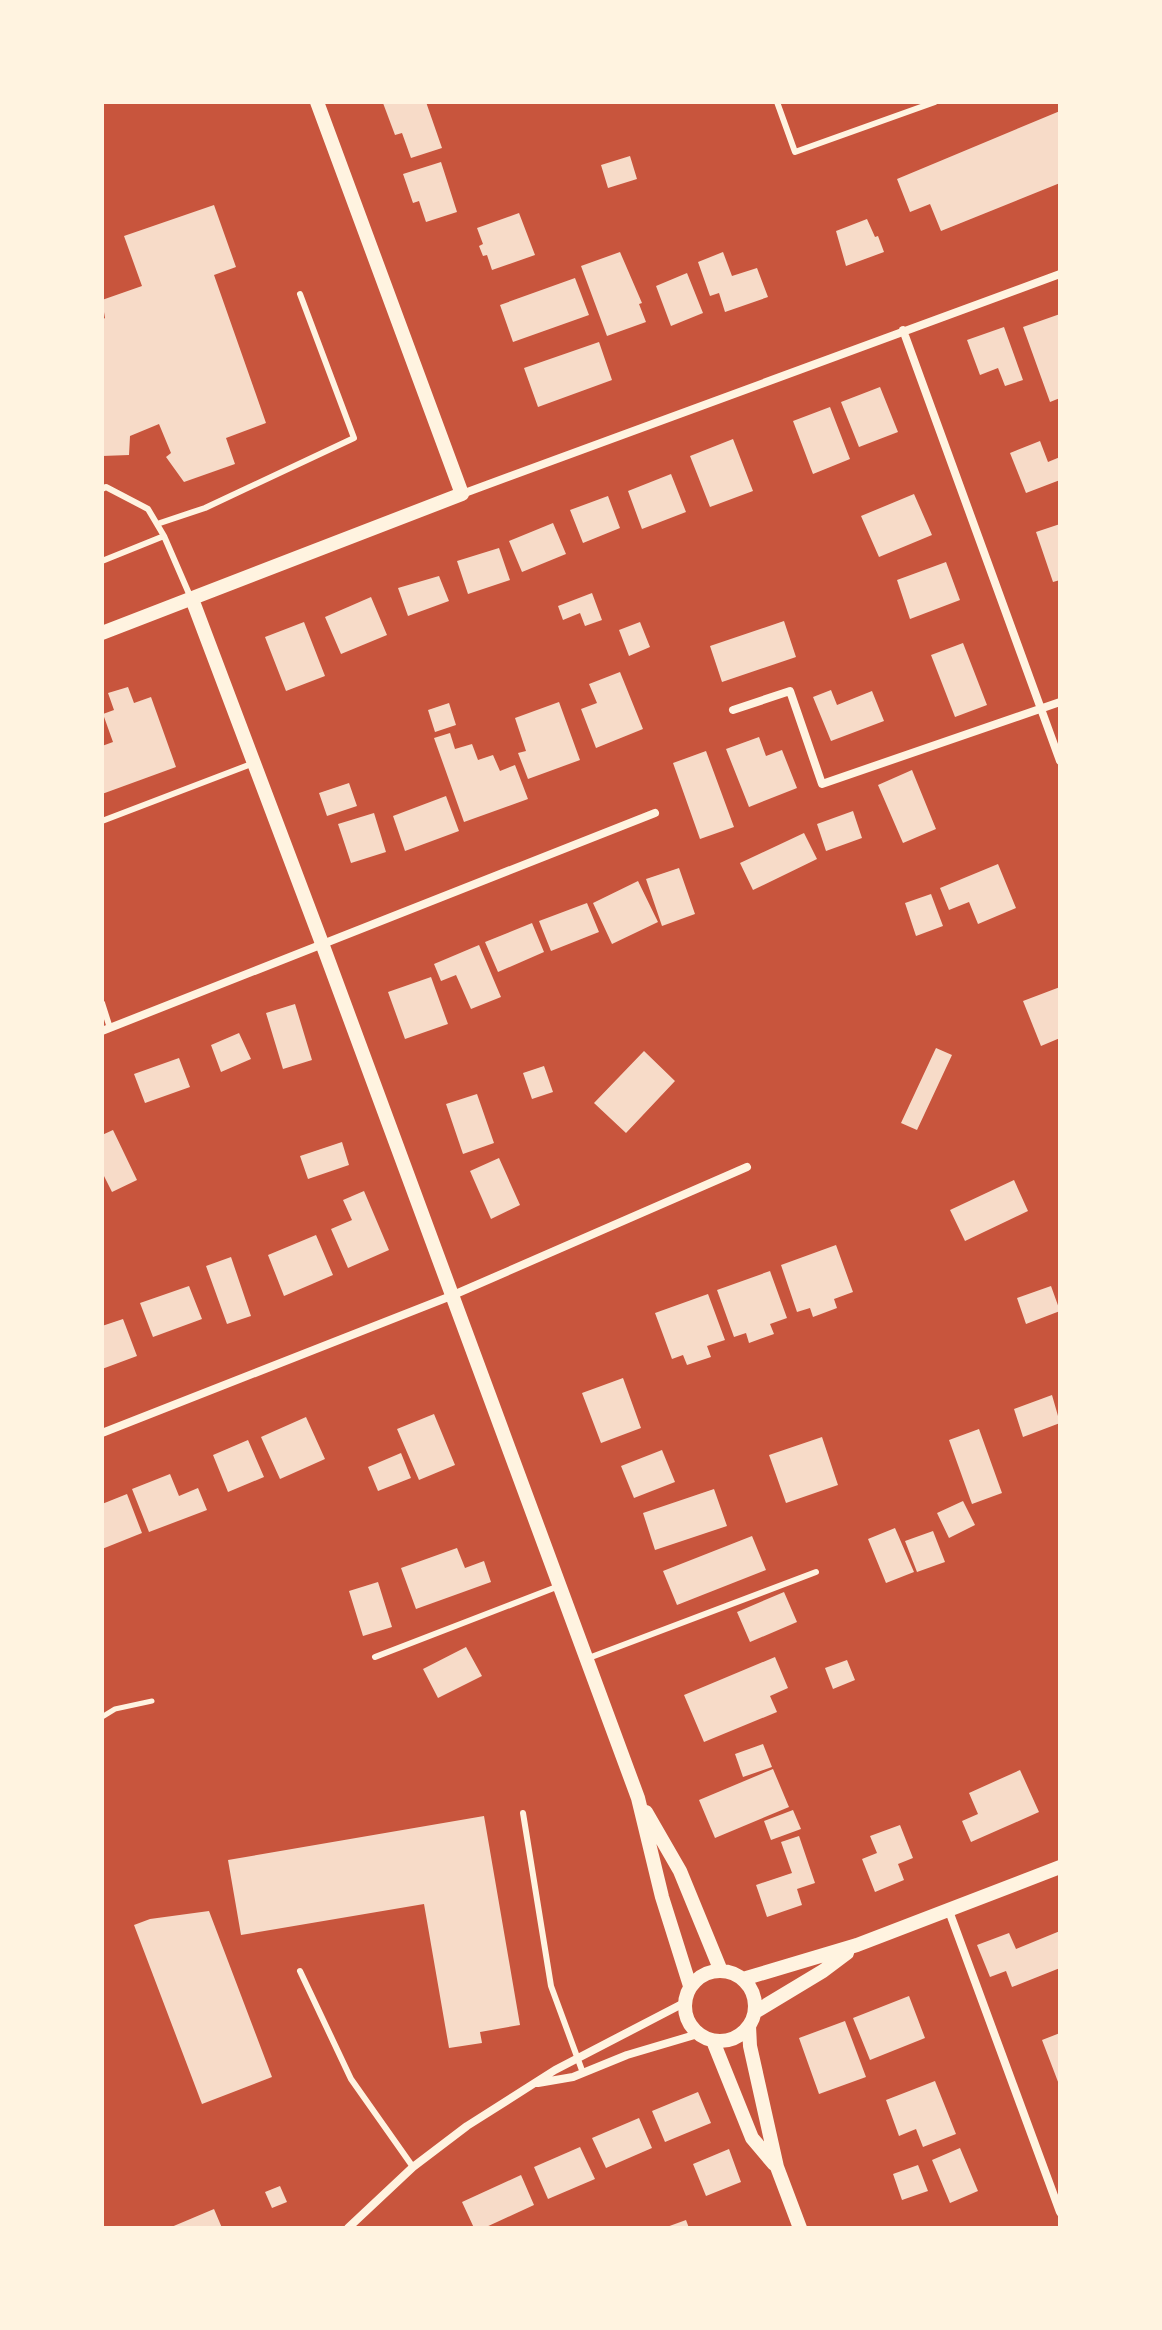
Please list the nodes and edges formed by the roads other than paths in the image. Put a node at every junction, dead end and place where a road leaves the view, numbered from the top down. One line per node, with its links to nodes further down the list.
1 (317, 102): 8 (street)
2 (777, 102): 3 (lane)
3 (935, 102)
4 (1060, 274): 6 (street)
5 (300, 294): 9 (lane)
6 (903, 330): 8 (street); 15 (street)
7 (102, 489): 9 (lane)
8 (462, 494): 12 (street)
9 (157, 524): 10 (lane)
10 (164, 536): 11 (lane); 12 (lane)
11 (102, 561)
12 (192, 599): 13 (street); 18 (street)
13 (102, 633)
14 (1060, 702): 15 (street)
15 (1040, 707): 16 (street); 17 (street)
16 (733, 710)
17 (1060, 761)
18 (254, 763): 20 (lane); 21 (street)
19 (655, 813): 21 (street)
20 (102, 821)
21 (323, 946): 23 (street); 25 (street)
22 (102, 1003): 23 (lane)
23 (106, 1030)
24 (747, 1167): 25 (street)
25 (451, 1296): 26 (street); 28 (street)
26 (102, 1433)
27 (816, 1572): 30 (lane)
28 (559, 1586): 29 (lane); 30 (street)
29 (375, 1657)
30 (586, 1659): 31 (street)
31 (638, 1798): 37 (street); 39 (street)
32 (523, 1813): 45 (lane)
33 (1060, 1867): 34 (street)
34 (949, 1911): 35 (street); 50 (street)
35 (857, 1945): 38 (street); 41 (street)
36 (300, 1971): 48 (lane)
37 (721, 1971): 38 (street); 39 (street)
38 (743, 1979): 41 (street)
39 (690, 1986): 40 (street)
40 (684, 2003): 43 (street); 45 (street)
41 (755, 2012): 42 (street)
42 (749, 2026): 44 (street); 49 (street)
43 (698, 2034): 44 (street); 46 (street)
44 (713, 2041): 49 (street)
45 (578, 2059): 46 (lane); 47 (street)
46 (583, 2073): 47 (street)
47 (534, 2084): 48 (street)
48 (413, 2167): 51 (street)
49 (777, 2167): 52 (street)
50 (1060, 2212)
51 (348, 2228)
52 (800, 2228)

